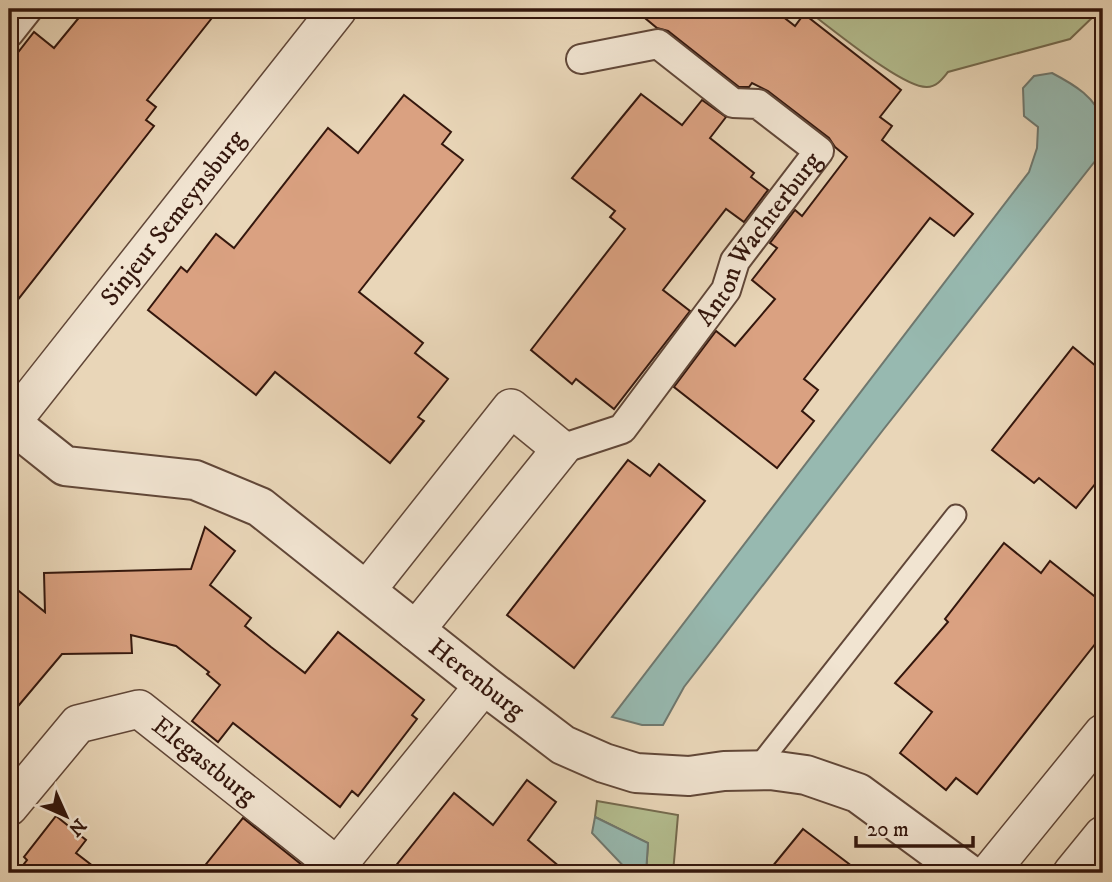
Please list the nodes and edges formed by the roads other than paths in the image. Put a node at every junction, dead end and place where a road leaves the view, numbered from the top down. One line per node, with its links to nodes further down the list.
1 (28, 9): 3 (street)
2 (338, 9): 5 (street, Sinjeur Semeynsburg)
3 (9, 33)
4 (581, 60): 6 (street, Anton Wachterburg)
5 (10, 424): 8 (street, Herenburg)
6 (561, 449): 8 (street); 9 (street)
7 (956, 515): 12 (lane)
8 (366, 591): 9 (street, Herenburg)
9 (415, 631): 10 (street, Herenburg)
10 (484, 685): 12 (street, Herenburg); 15 (street, Elegastburg)
11 (1103, 733): 17 (street)
12 (755, 770): 16 (street, Herenburg)
13 (9, 807): 15 (street, Elegastburg)
14 (1103, 835): 18 (street)
15 (341, 870)
16 (967, 873)
17 (989, 873)
18 (1072, 873)

